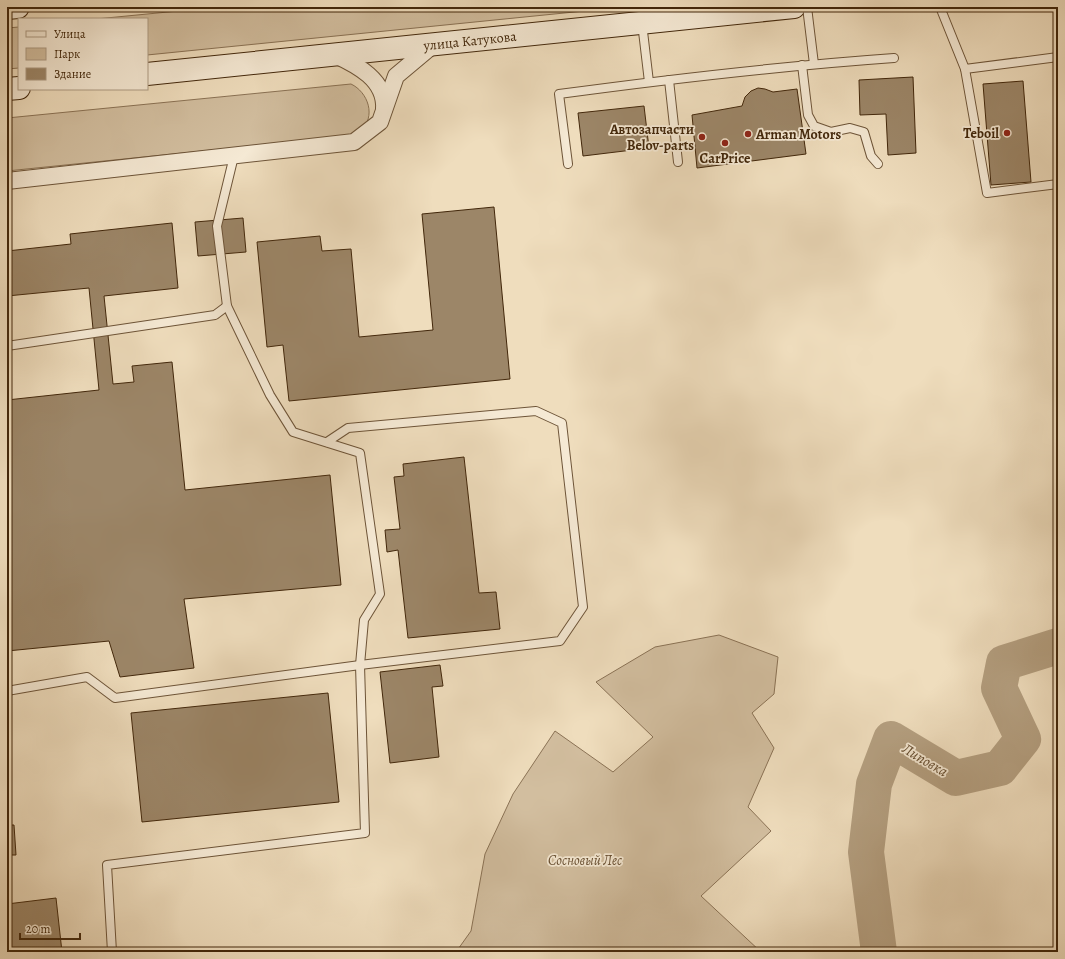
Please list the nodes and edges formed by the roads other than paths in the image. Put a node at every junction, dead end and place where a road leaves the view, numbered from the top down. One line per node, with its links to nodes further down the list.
1 (18, 7): 5 (main road)
2 (794, 7): 6 (main road, улица Катукова)
3 (806, 7): 11 (lane)
4 (940, 7): 13 (lane)
5 (7, 8)
6 (642, 23): 7 (main road, улица Катукова); 16 (lane)
7 (433, 45): 8 (main road, улица Катукова); 19 (street)
8 (335, 55): 14 (main road, улица Катукова); 19 (street)
9 (1058, 57): 13 (lane)
10 (894, 58): 11 (lane)
11 (814, 64): 12 (lane)
12 (802, 65): 15 (lane); 23 (lane)
13 (965, 69): 25 (lane)
14 (148, 74)
15 (669, 80): 16 (lane); 21 (lane)
16 (649, 82): 22 (lane)
17 (18, 88): 18 (main road)
18 (7, 89)
19 (380, 122): 20 (street)
20 (234, 156): 24 (street); 26 (lane)
21 (678, 162)
22 (568, 164)
23 (878, 164)
24 (7, 181)
25 (1058, 184)
26 (228, 306): 27 (lane); 28 (lane)
27 (7, 346)
28 (327, 442): 29 (lane); 29 (lane)
29 (360, 665): 30 (lane); 31 (lane)
30 (7, 691)
31 (112, 952)

